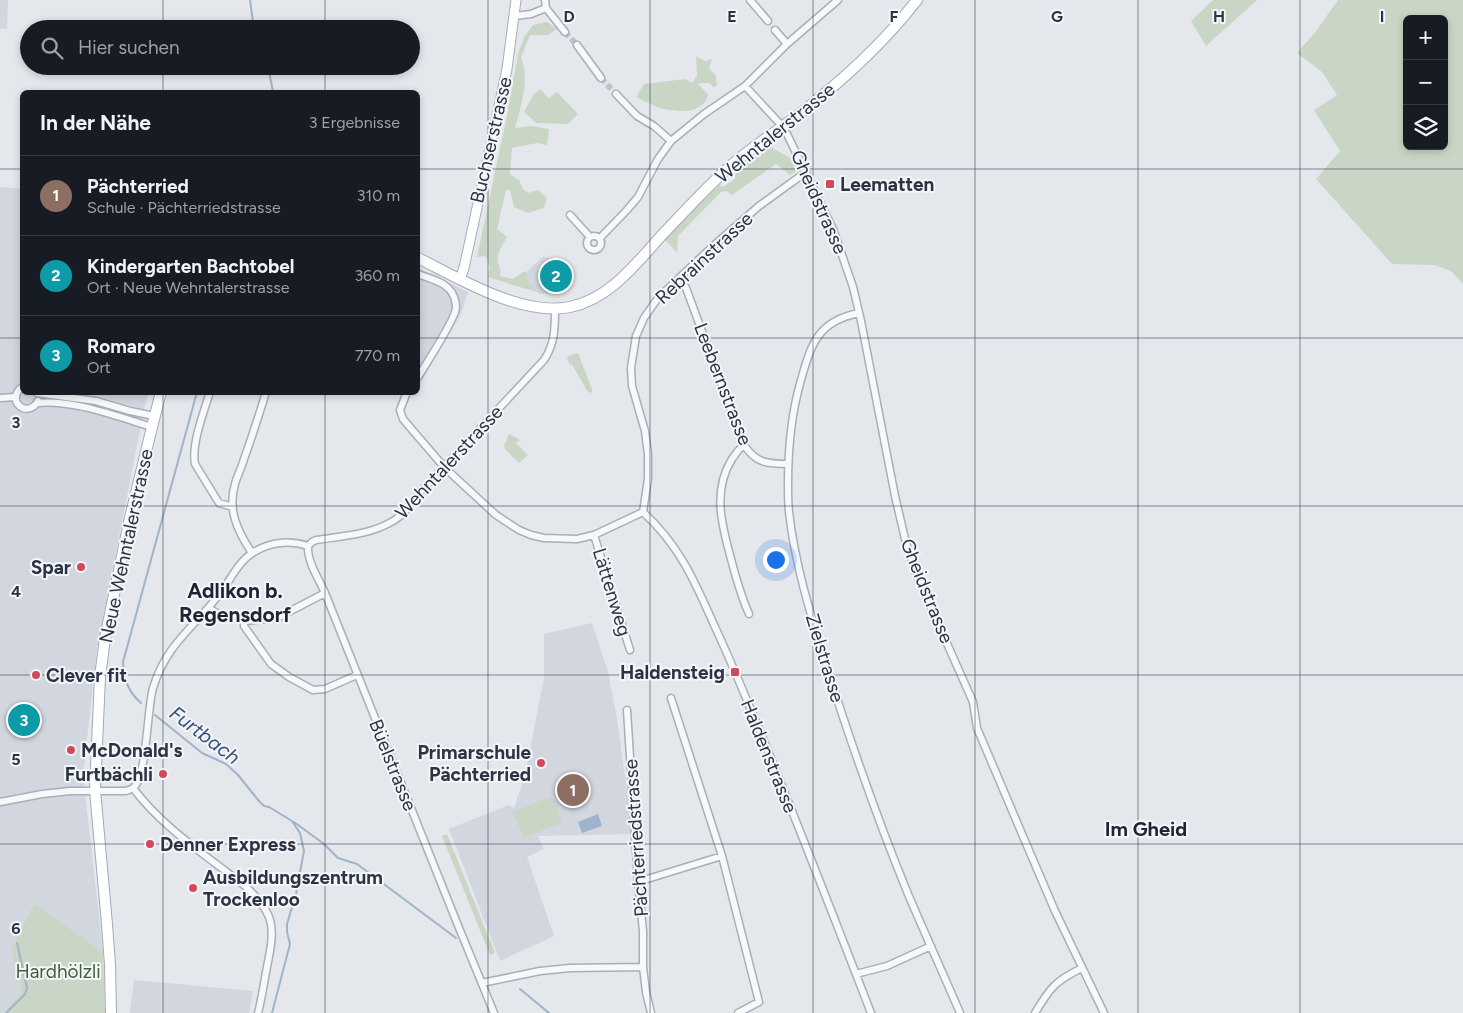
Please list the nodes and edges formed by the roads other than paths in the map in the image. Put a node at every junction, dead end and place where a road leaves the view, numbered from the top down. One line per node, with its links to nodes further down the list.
1 (516, 0): 7 (main road, Buchserstrasse)
2 (545, 0): 6 (street)
3 (750, 0): 8 (street)
4 (838, 0): 11 (street)
5 (917, 0): 16 (main road, Wehntalerstrasse)
6 (546, 8): 7 (street); 10 (street)
7 (515, 16): 25 (main road, Buchserstrasse)
8 (768, 21)
9 (775, 30): 11 (street)
10 (565, 32)
11 (787, 44): 14 (street)
12 (577, 45): 13 (street)
13 (601, 78)
14 (745, 86): 16 (street, Gheidstrasse); 17 (street)
15 (616, 94): 17 (street)
16 (782, 126): 18 (street, Gheidstrasse); 26 (main road, Wehntalerstrasse)
17 (671, 141): 21 (street)
18 (806, 172): 24 (street, Rebrainstrasse); 27 (street, Gheidstrasse)
19 (570, 215): 20 (street)
20 (590, 237): 21 (street); 21 (street)
21 (600, 238)
22 (420, 259): 25 (main road)
23 (420, 275): 28 (street)
24 (680, 278): 41 (street, Leebernstrasse); 45 (street, Rebrainstrasse)
25 (460, 279): 26 (main road)
26 (556, 308): 43 (street, Wehntalerstrasse)
27 (859, 313): 42 (street, Zielstrasse); 64 (street, Gheidstrasse)
28 (420, 372)
29 (20, 389): 36 (street)
30 (37, 395): 38 (street)
31 (52, 395): 39 (street)
32 (161, 395): 39 (main road, Neue Wehntalerstrasse)
33 (209, 395): 44 (street)
34 (265, 395): 44 (street)
35 (406, 395): 43 (street)
36 (16, 397): 37 (street); 38 (street)
37 (0, 398)
38 (37, 403): 40 (street)
39 (154, 416): 40 (main road, Neue Wehntalerstrasse)
40 (152, 427): 58 (main road, Neue Wehntalerstrasse)
41 (744, 445): 42 (street, Leebernstrasse); 51 (street)
42 (788, 464): 62 (street, Zielstrasse)
43 (445, 468): 46 (street); 47 (street, Wehntalerstrasse)
44 (232, 507): 48 (street)
45 (643, 512): 46 (street); 65 (street, Haldenstrasse)
46 (594, 535): 53 (street, Lättenweg)
47 (308, 546): 48 (street, Wehntalerstrasse); 49 (street, Büelstrasse)
48 (252, 553): 50 (street, Wehntalerstrasse)
49 (325, 593): 52 (street); 54 (street, Büelstrasse)
50 (209, 608): 52 (street); 57 (street, Wehntalerstrasse)
51 (749, 614)
52 (244, 621): 54 (street)
53 (630, 650)
54 (357, 675): 66 (street, Büelstrasse)
55 (671, 698): 60 (street)
56 (627, 710): 61 (street, Pächterriedstrasse)
57 (133, 788): 58 (street); 68 (street)
58 (95, 790): 59 (street); 67 (main road)
59 (0, 802)
60 (722, 856): 61 (street); 71 (street)
61 (638, 881): 63 (street, Pächterriedstrasse)
62 (931, 946): 65 (street); 73 (street, Zielstrasse)
63 (643, 967): 66 (street); 70 (street, Pächterriedstrasse)
64 (1082, 968): 74 (street); 75 (street, Gheidstrasse)
65 (856, 974): 72 (street, Haldenstrasse)
66 (482, 984): 69 (street, Büelstrasse)
67 (111, 1013)
68 (258, 1013)
69 (494, 1013)
70 (652, 1013)
71 (738, 1013)
72 (872, 1013)
73 (960, 1013)
74 (1035, 1013)
75 (1104, 1013)

